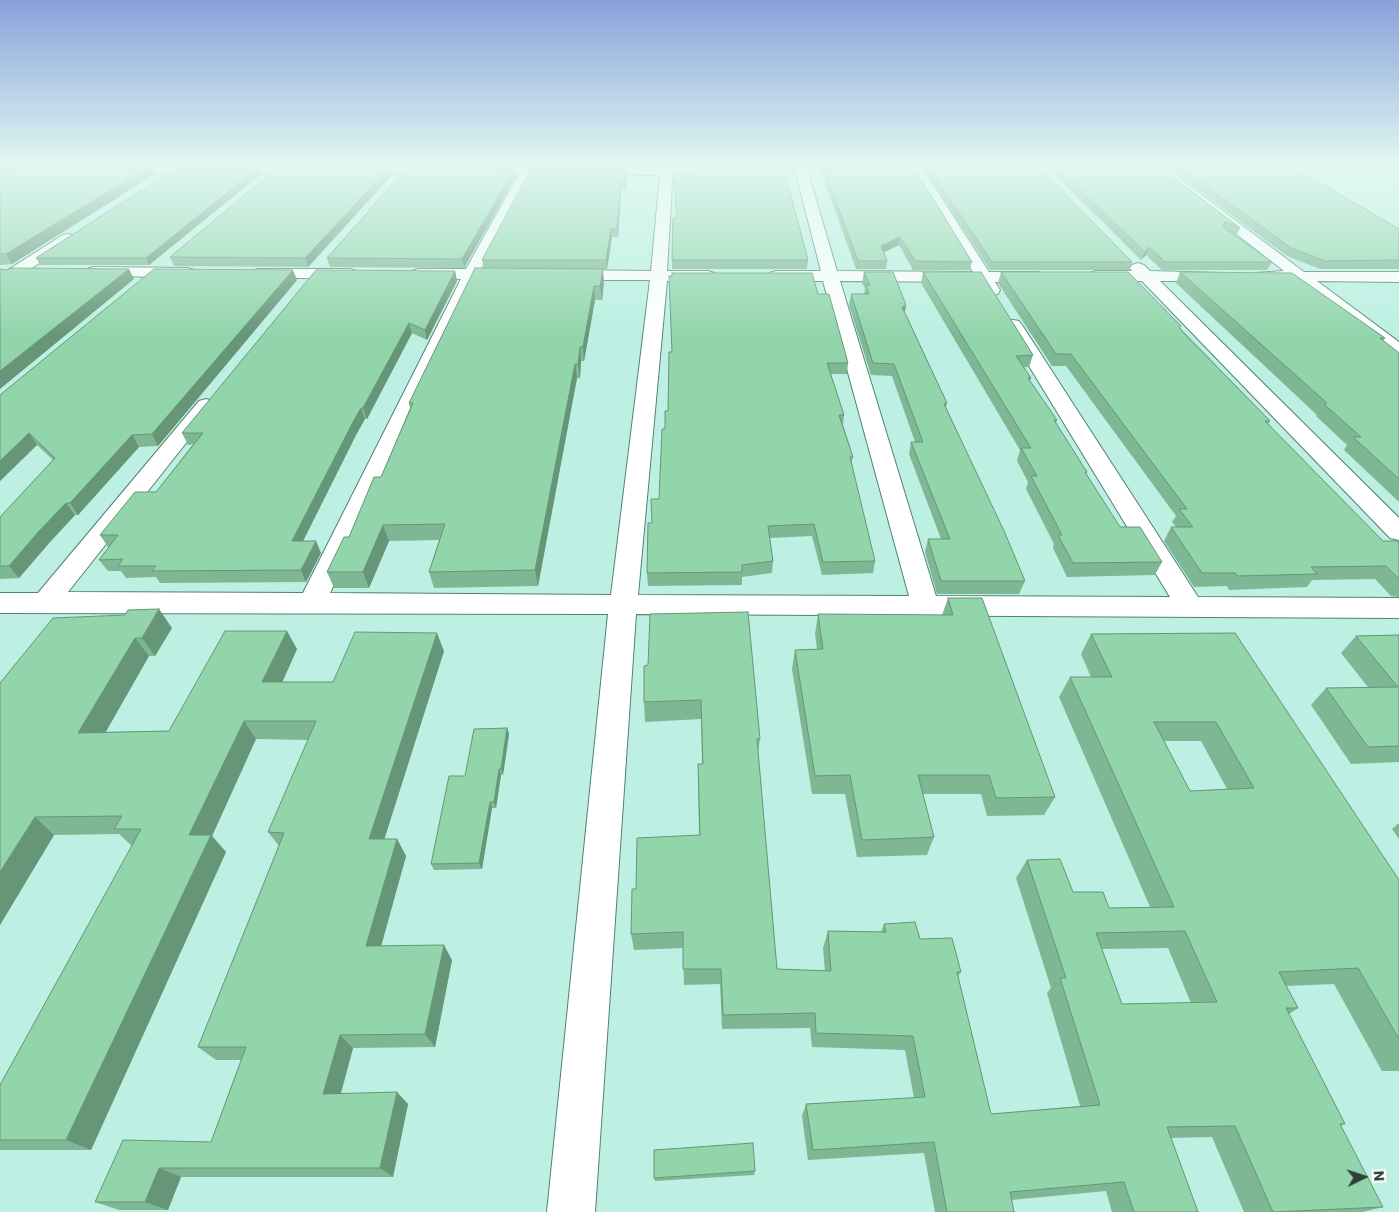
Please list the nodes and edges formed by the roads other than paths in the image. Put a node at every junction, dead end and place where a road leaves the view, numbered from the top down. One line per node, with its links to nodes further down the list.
1 (499, 223): 19 (street)
2 (662, 223): 22 (street)
3 (815, 223): 25 (street)
4 (950, 223): 29 (street)
5 (1230, 223): 28 (street)
6 (80, 230): 10 (street)
7 (332, 253): 16 (street)
8 (1125, 255): 27 (street)
9 (171, 260): 13 (street)
10 (8, 272): 11 (street); 32 (street)
11 (46, 272)
12 (76, 272): 13 (street)
13 (156, 272): 14 (street); 34 (street)
14 (205, 273)
15 (244, 273): 16 (street)
16 (313, 274): 17 (street); 33 (street)
17 (362, 274)
18 (402, 274): 19 (street)
19 (471, 274): 20 (street); 41 (street)
20 (530, 275)
21 (550, 275): 22 (street)
22 (659, 276): 23 (street); 42 (street)
23 (726, 276)
24 (764, 276): 25 (street)
25 (830, 276): 29 (street); 43 (street)
26 (1079, 276): 27 (street)
27 (1145, 276): 28 (street); 37 (street)
28 (1300, 276): 31 (street); 35 (street)
29 (983, 277): 30 (street); 44 (street)
30 (1050, 277)
31 (1399, 277)
32 (0, 282)
33 (300, 289)
34 (133, 291)
35 (1399, 351)
36 (220, 389): 40 (street)
37 (1399, 532)
38 (76, 602): 40 (street); 41 (street); 46 (street)
39 (0, 603): 40 (street)
40 (45, 603)
41 (311, 604): 42 (street)
42 (623, 605): 43 (street); 47 (street)
43 (926, 606): 44 (street)
44 (1190, 607): 45 (street)
45 (1399, 608)
46 (53, 632)
47 (571, 1212)

